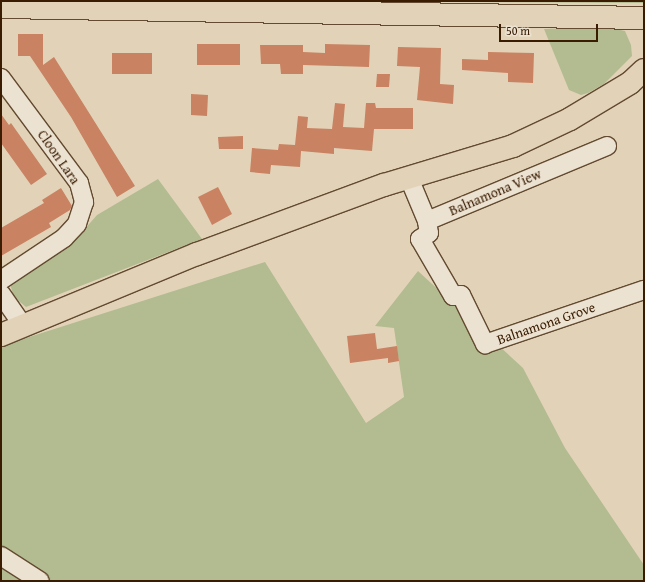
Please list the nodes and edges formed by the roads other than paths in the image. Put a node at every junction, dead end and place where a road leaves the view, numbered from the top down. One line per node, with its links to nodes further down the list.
1 (166, 5): 2 (main road); 3 (main road)
2 (1, 7)
3 (644, 18)
4 (644, 70): 7 (main road)
5 (1, 78): 9 (street, Cloon Lara)
6 (607, 146): 8 (street, Balnamona View)
7 (409, 178): 8 (street); 12 (main road)
8 (427, 221): 10 (street, Balnamona Grove)
9 (1, 280)
10 (644, 290)
11 (1, 294): 12 (street)
12 (24, 327): 13 (main road)
13 (1, 335)
14 (1, 556): 15 (street)
15 (40, 581)

